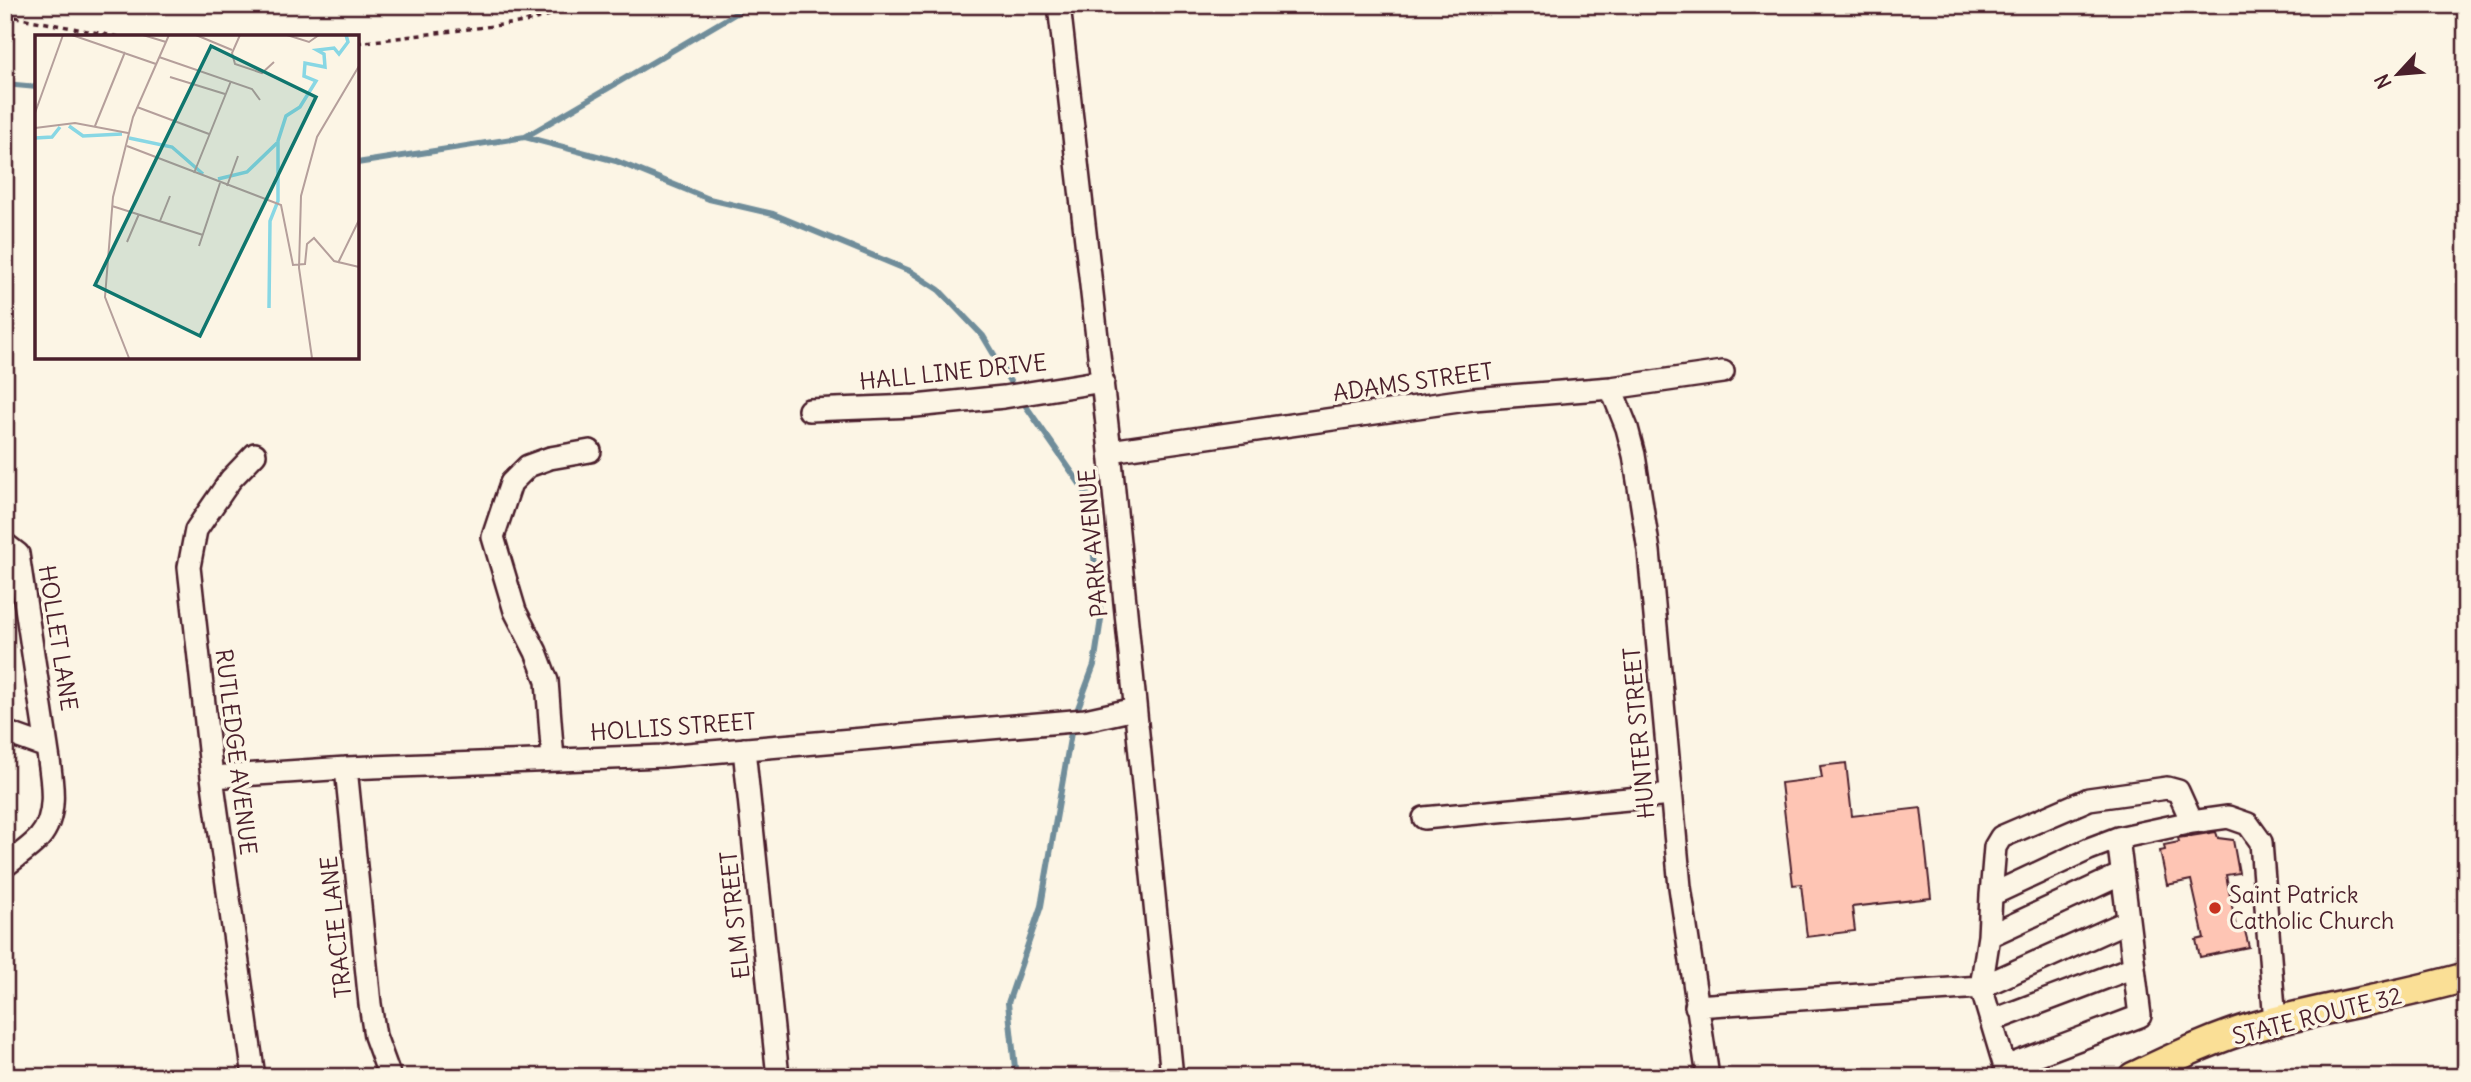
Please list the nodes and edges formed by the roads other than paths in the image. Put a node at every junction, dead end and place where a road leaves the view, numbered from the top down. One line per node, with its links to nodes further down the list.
1 (1059, 5): 3 (street, PARK AVENUE)
2 (1723, 372): 4 (street, ADAMS STREET)
3 (1103, 382): 5 (street, HALL LINE DRIVE); 7 (street, PARK AVENUE)
4 (1611, 388): 7 (street, ADAMS STREET); 17 (street, HUNTER STREET)
5 (808, 410)
6 (590, 451): 14 (street)
7 (1110, 452): 10 (street, PARK AVENUE)
8 (255, 454): 16 (street, RUTLEDGE AVENUE)
9 (5, 544): 12 (street, HOLLET LANE)
10 (1135, 709): 13 (street, HOLLIS STREET); 35 (street, PARK AVENUE)
11 (5, 732): 12 (street)
12 (47, 747): 21 (street, HOLLET LANE)
13 (744, 749): 14 (street, HOLLIS STREET); 34 (street, ELM STREET)
14 (553, 760): 15 (street, HOLLIS STREET)
15 (346, 768): 16 (street, HOLLIS STREET); 33 (street, TRACIE LANE)
16 (212, 777): 32 (street, RUTLEDGE AVENUE)
17 (1671, 795): 18 (street); 29 (street, HUNTER STREET)
18 (1424, 818)
19 (2192, 822): 20 (street); 23 (street); 31 (street)
20 (2118, 838): 22 (street); 23 (street)
21 (5, 866)
22 (2122, 874): 24 (street); 25 (street)
23 (1991, 895): 25 (street)
24 (2128, 921): 26 (street); 28 (street)
25 (1989, 936): 28 (street)
26 (2134, 967): 30 (street); 30 (street)
27 (2466, 977): 31 (main road, STATE ROUTE 32)
28 (1981, 987): 29 (street); 30 (street)
29 (1696, 1006): 36 (street, HUNTER STREET)
30 (1991, 1021)
31 (2275, 1022): 37 (main road, STATE ROUTE 32)
32 (254, 1077)
33 (390, 1077)
34 (778, 1077)
35 (1172, 1077)
36 (1708, 1077)
37 (2133, 1077)

